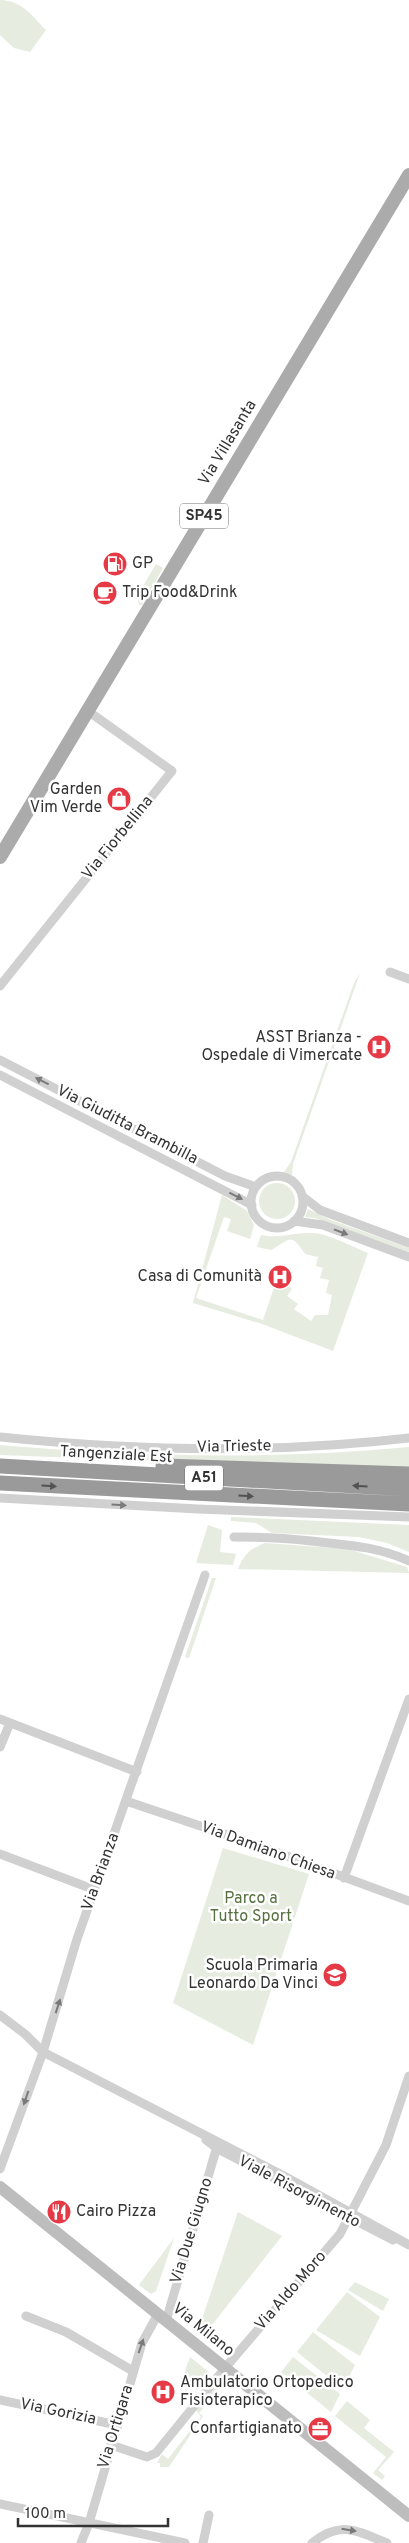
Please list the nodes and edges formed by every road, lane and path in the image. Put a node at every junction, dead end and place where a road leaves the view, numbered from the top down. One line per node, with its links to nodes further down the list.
1 (409, 176): 2 (main road, Via Villasanta / SP45)
2 (88, 711): 3 (main road, Via Villasanta / SP45); 6 (street, Via Fiorbellina)
3 (0, 857)
4 (390, 972): 5 (street)
5 (409, 979)
6 (0, 986)
7 (0, 1060): 9 (street, Via Giuditta Brambilla, one-way to 7)
8 (0, 1076): 11 (street, Via Giuditta Brambilla, one-way to 11)
9 (256, 1187): 10 (street); 11 (street)
10 (302, 1196): 12 (street); 13 (street)
11 (252, 1205): 12 (street, Via Giuditta Brambilla)
12 (294, 1221): 14 (street, Via Giuditta Brambilla, one-way to 14)
13 (409, 1243)
14 (409, 1258)
15 (0, 1437): 16 (street, Via Trieste)
16 (409, 1438)
17 (0, 1465): 18 (highway); 20 (highway, Tangenziale Est / A51, one-way to 17)
18 (409, 1474)
19 (0, 1483): 22 (highway, Tangenziale Est / A51, one-way to 22)
20 (409, 1489)
21 (0, 1498): 23 (street, one-way to 23)
22 (409, 1504)
23 (409, 1518)
24 (234, 1537): 25 (street)
25 (409, 1560)
26 (205, 1575): 31 (street, Via Brianza)
27 (409, 1699): 34 (street)
28 (0, 1719): 29 (street)
29 (10, 1723): 30 (street); 31 (street)
30 (0, 1747)
31 (137, 1772): 32 (street, Via Brianza)
32 (126, 1801): 34 (street, Via Damiano Chiesa); 35 (street, Via Brianza)
33 (0, 1854): 35 (street)
34 (344, 1878): 36 (street, Via Damiano Chiesa)
35 (95, 1890): 38 (street, Via Brianza, one-way to 35)
36 (409, 1901)
37 (0, 2015): 38 (street, Viale Risorgimento)
38 (42, 2052): 40 (street, Viale Risorgimento); 41 (street, Via Brianza, one-way to 41)
39 (409, 2076): 43 (street)
40 (218, 2145): 43 (street, Viale Risorgimento); 46 (street, Via Due Giugno)
41 (0, 2169)
42 (0, 2187): 46 (street, Via Milano)
43 (349, 2214): 44 (street, Viale Risorgimento); 47 (street, Via Aldo Moro)
44 (409, 2245)
45 (26, 2316): 48 (street)
46 (162, 2317): 47 (street, Via Milano); 48 (street, Via Ortigara, one-way to 46)
47 (225, 2368): 51 (street, Via Aldo Moro); 54 (street, Via Milano)
48 (133, 2371): 50 (street, Via Ortigara)
49 (0, 2400): 50 (street, Via Gorizia)
50 (117, 2425): 51 (street, Via Ortigara)
51 (111, 2445): 55 (street, Via Ortigara)
52 (0, 2504): 55 (street)
53 (209, 2515): 58 (street)
54 (409, 2516)
55 (89, 2523): 56 (street, Via Ortigara); 57 (street)
56 (81, 2543)
57 (185, 2543)
58 (203, 2543)
59 (312, 2543): 60 (street, one-way to 60)
60 (387, 2543)

